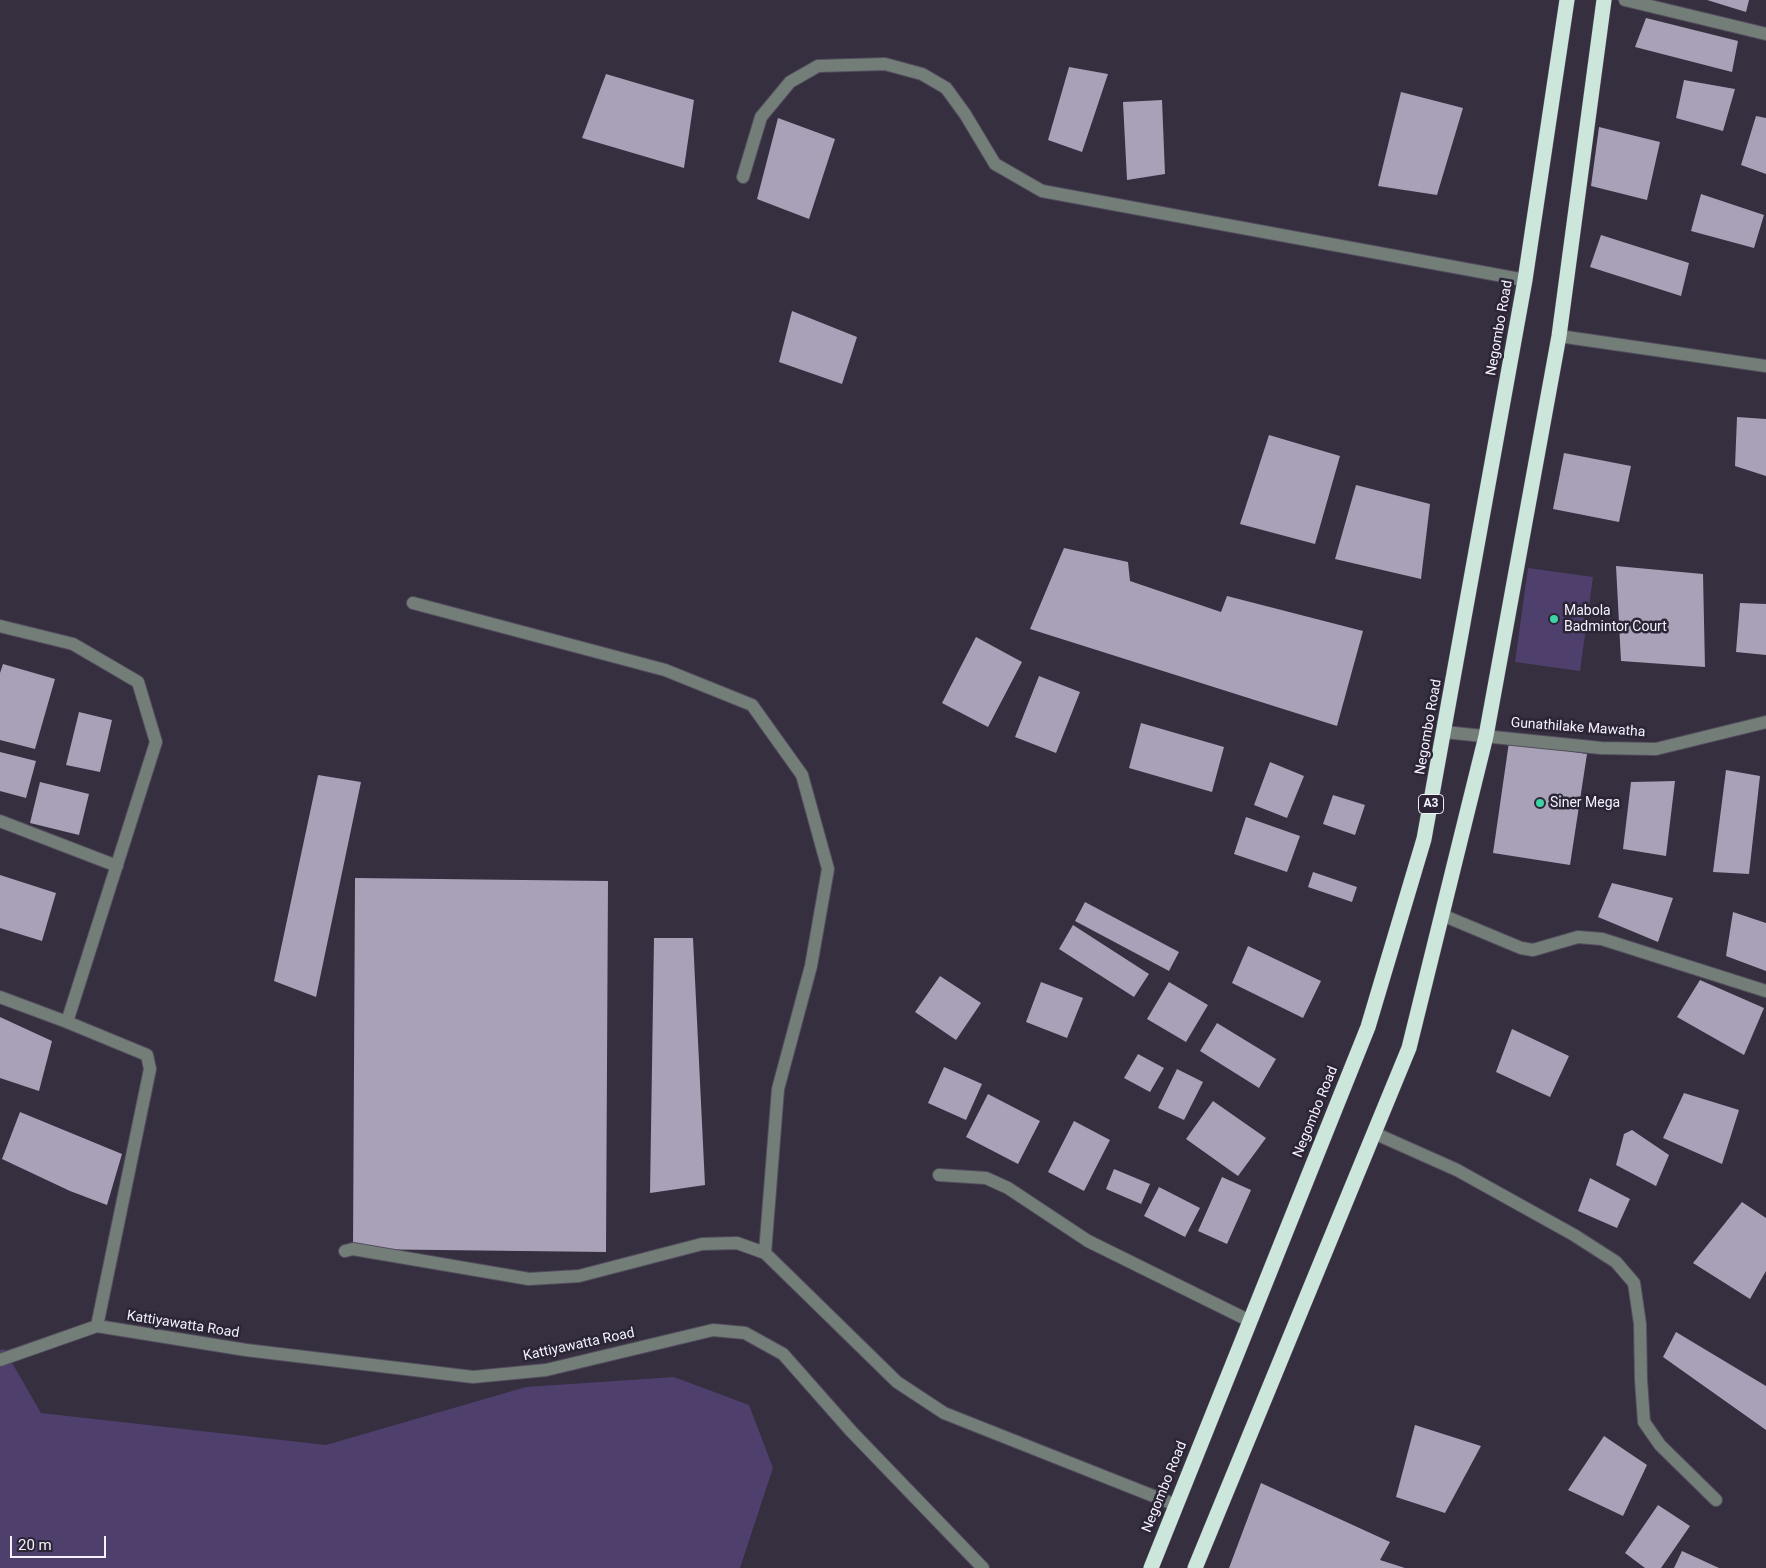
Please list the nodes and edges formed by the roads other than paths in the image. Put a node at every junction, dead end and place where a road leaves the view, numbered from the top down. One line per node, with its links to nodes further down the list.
1 (1567, 0): 6 (highway, Negombo Road / A3)
2 (1604, 0): 7 (highway)
3 (1625, 0): 4 (street)
4 (1766, 34)
5 (743, 177): 6 (street)
6 (1525, 280): 12 (highway, Negombo Road / A3)
7 (1559, 336): 8 (street); 13 (highway)
8 (1766, 366)
9 (412, 603): 23 (street)
10 (0, 626): 15 (street)
11 (1766, 722): 13 (street, Gunathilake Mawatha)
12 (1444, 732): 13 (street, Gunathilake Mawatha); 24 (highway, Negombo Road / A3)
13 (1486, 736): 16 (highway)
14 (0, 822): 15 (street)
15 (117, 866): 19 (street)
16 (1442, 915): 17 (street); 20 (highway)
17 (1766, 991)
18 (0, 997): 19 (street)
19 (67, 1022): 25 (street)
20 (1374, 1133): 27 (street); 31 (highway)
21 (939, 1175): 24 (street)
22 (345, 1251): 23 (street)
23 (765, 1253): 28 (street)
24 (1250, 1321): 28 (highway, Negombo Road / A3)
25 (96, 1326): 26 (street, Kattiyawatta Road); 29 (street, Kattiyawatta Road)
26 (0, 1360)
27 (1716, 1500)
28 (1176, 1505): 30 (highway, Negombo Road / A3)
29 (983, 1568)
30 (1150, 1568)
31 (1195, 1568)

